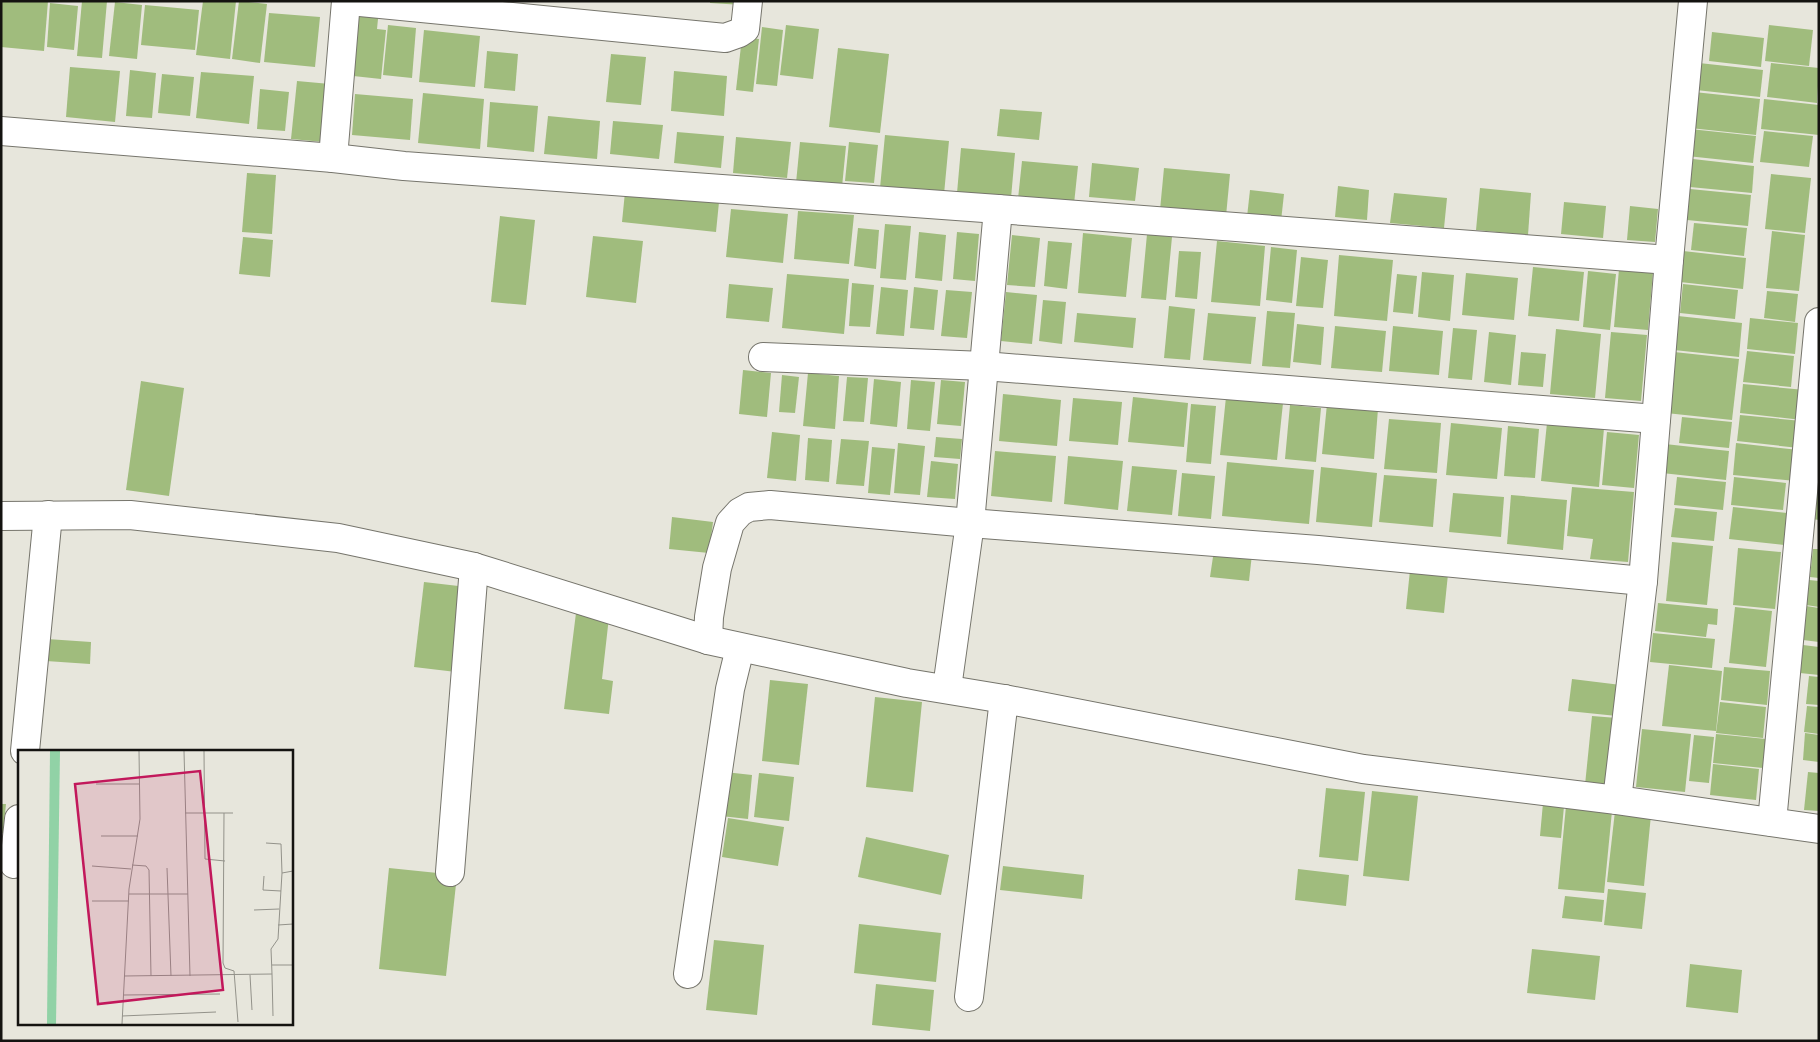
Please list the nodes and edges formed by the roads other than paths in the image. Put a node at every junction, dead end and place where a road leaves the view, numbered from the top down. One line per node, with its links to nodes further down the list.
1 (346, 1): 6 (street)
2 (350, 1): 3 (street)
3 (748, 1)
4 (1693, 1): 8 (street)
5 (1, 131): 6 (street)
6 (333, 158): 7 (street)
7 (998, 209): 8 (street); 11 (street)
8 (1669, 260): 12 (street)
9 (1819, 322): 24 (street)
10 (763, 357): 11 (street)
11 (984, 366): 12 (street); 15 (street)
12 (1656, 420): 17 (street)
13 (48, 515): 14 (street); 16 (street); 22 (street)
14 (1, 516)
15 (970, 523): 17 (street); 18 (street); 20 (street)
16 (474, 567): 18 (street); 28 (street)
17 (1643, 581): 23 (street)
18 (708, 640): 19 (street)
19 (740, 648): 20 (street); 29 (street)
20 (947, 688): 21 (street)
21 (1004, 699): 23 (street); 30 (street)
22 (25, 750)
23 (1617, 800): 24 (street)
24 (1772, 822): 26 (street)
25 (18, 828): 27 (street)
26 (1819, 830)
27 (14, 864)
28 (450, 872)
29 (688, 974)
30 (969, 997)

